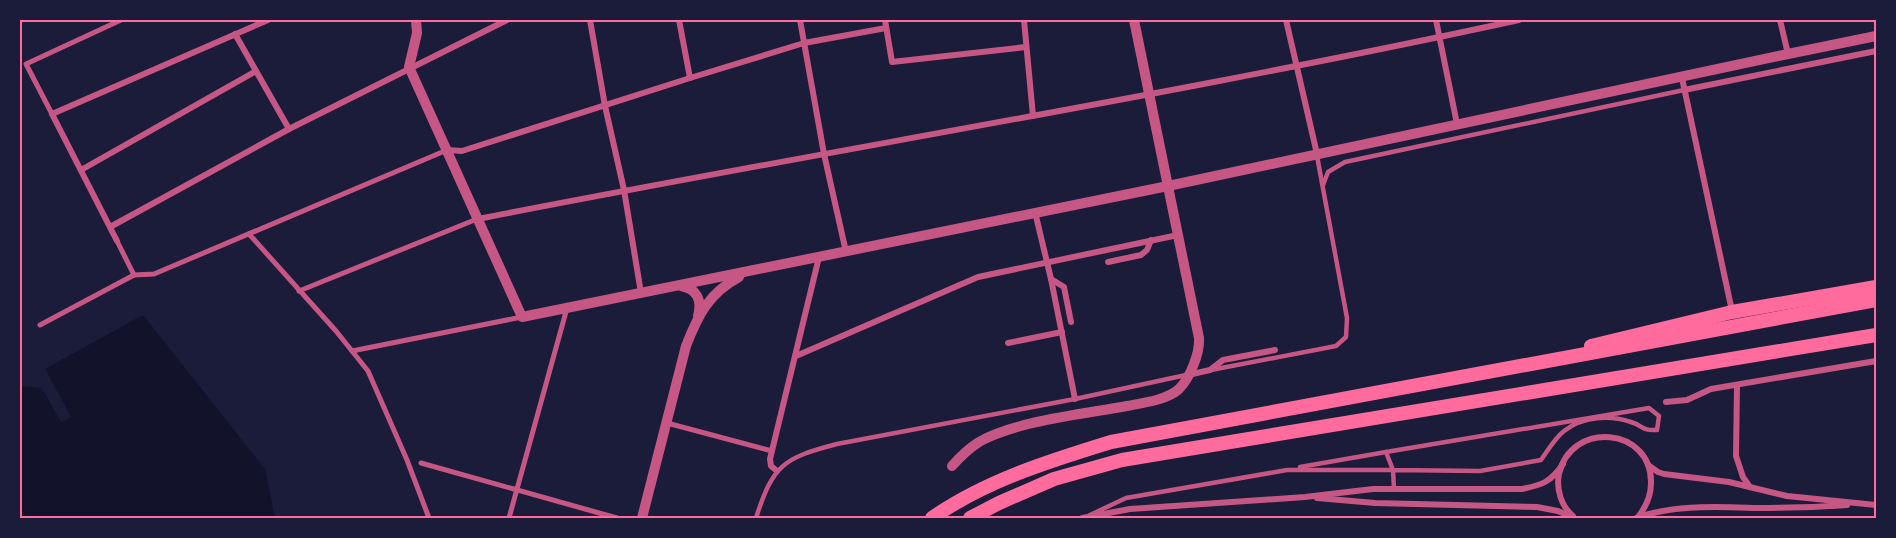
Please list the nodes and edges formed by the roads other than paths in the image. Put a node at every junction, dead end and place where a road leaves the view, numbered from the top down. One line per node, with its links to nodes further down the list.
1 (121, 20): 31 (street)
2 (268, 20): 16 (street)
3 (416, 20): 24 (street)
4 (507, 20): 24 (street)
5 (590, 20): 30 (street)
6 (679, 20): 26 (street)
7 (800, 20): 19 (street)
8 (885, 20): 15 (street)
9 (1024, 20): 20 (street)
10 (1134, 20): 29 (street)
11 (1286, 20): 23 (street)
12 (1436, 20): 18 (street)
13 (1519, 20): 18 (street)
14 (1780, 20): 22 (street)
15 (886, 28): 19 (street); 20 (street)
16 (235, 34): 25 (street); 31 (street)
17 (1876, 36): 22 (street)
18 (1440, 37): 23 (street); 33 (street)
19 (804, 43): 26 (street); 36 (street)
20 (1026, 47): 32 (street)
21 (1876, 51): 28 (street)
22 (1788, 54): 27 (street)
23 (1296, 66): 29 (street); 37 (street)
24 (410, 67): 34 (street); 35 (street)
25 (256, 71): 34 (street); 38 (street)
26 (690, 78): 30 (street)
27 (1682, 78): 28 (street); 33 (street)
28 (1684, 90): 41 (lane); 63 (street)
29 (1149, 95): 32 (street); 39 (street)
30 (605, 106): 35 (street); 40 (street)
31 (52, 114): 38 (street)
32 (1033, 116): 36 (street)
33 (1457, 124): 37 (street)
34 (289, 129): 44 (street)
35 (447, 150): 43 (street); 45 (street)
36 (824, 153): 40 (street); 50 (street)
37 (1317, 154): 39 (street); 41 (lane)
38 (81, 171): 44 (street)
39 (1168, 186): 42 (street); 46 (street)
40 (624, 190): 43 (street); 60 (street)
41 (1323, 190): 76 (lane)
42 (1035, 212): 50 (street); 52 (street)
43 (477, 219): 59 (street); 64 (street)
44 (110, 227): 48 (street)
45 (249, 234): 55 (street); 59 (street)
46 (1178, 235): 47 (street); 76 (street)
47 (1151, 240): 52 (street); 53 (street)
48 (117, 241): 49 (lane); 55 (street)
49 (111, 246)
50 (846, 252): 51 (street)
51 (819, 257): 54 (street); 73 (street)
52 (1047, 262): 56 (street); 73 (street)
53 (1108, 262)
54 (750, 271): 57 (street); 65 (street)
55 (134, 275): 67 (street)
56 (1051, 279): 66 (street); 68 (street)
57 (681, 286): 60 (street); 65 (street)
58 (1876, 286): 63 (highway)
59 (299, 291): 72 (street)
60 (641, 294): 62 (street)
61 (1876, 300): 75 (highway)
62 (567, 308): 64 (street); 92 (street)
63 (1732, 312): 75 (highway)
64 (522, 317): 72 (street)
65 (698, 320): 80 (street)
66 (1071, 322)
67 (40, 325)
68 (1062, 332): 70 (street); 78 (street)
69 (1876, 335): 103 (highway)
70 (1008, 343)
71 (1275, 350): 76 (street)
72 (352, 351): 97 (street)
73 (796, 356): 81 (street)
74 (1876, 361): 77 (street)
75 (1548, 362): 102 (highway)
76 (1187, 375): 78 (lane); 86 (street)
77 (1737, 386): 79 (street); 90 (street)
78 (1075, 399): 89 (lane)
79 (1666, 402)
80 (667, 423): 81 (street); 100 (street)
81 (772, 451): 89 (street)
82 (1386, 452): 87 (lane); 88 (lane); 88 (lane)
83 (421, 463): 92 (street)
84 (1563, 464): 85 (street); 91 (street); 105 (street)
85 (1648, 465): 90 (street); 96 (street)
86 (952, 466)
87 (1287, 470): 88 (lane); 104 (lane)
88 (1394, 470): 91 (lane)
89 (777, 471): 101 (lane)
90 (1750, 488): 94 (street)
91 (1394, 489): 93 (street)
92 (516, 490): 98 (street); 99 (street)
93 (1305, 497): 104 (street); 105 (street)
94 (1863, 504): 95 (street); 96 (street)
95 (1876, 505)
96 (1636, 518)
97 (429, 519)
98 (509, 519)
99 (617, 519)
100 (642, 519)
101 (756, 519)
102 (932, 519)
103 (970, 519)
104 (1082, 519)
105 (1575, 519)

